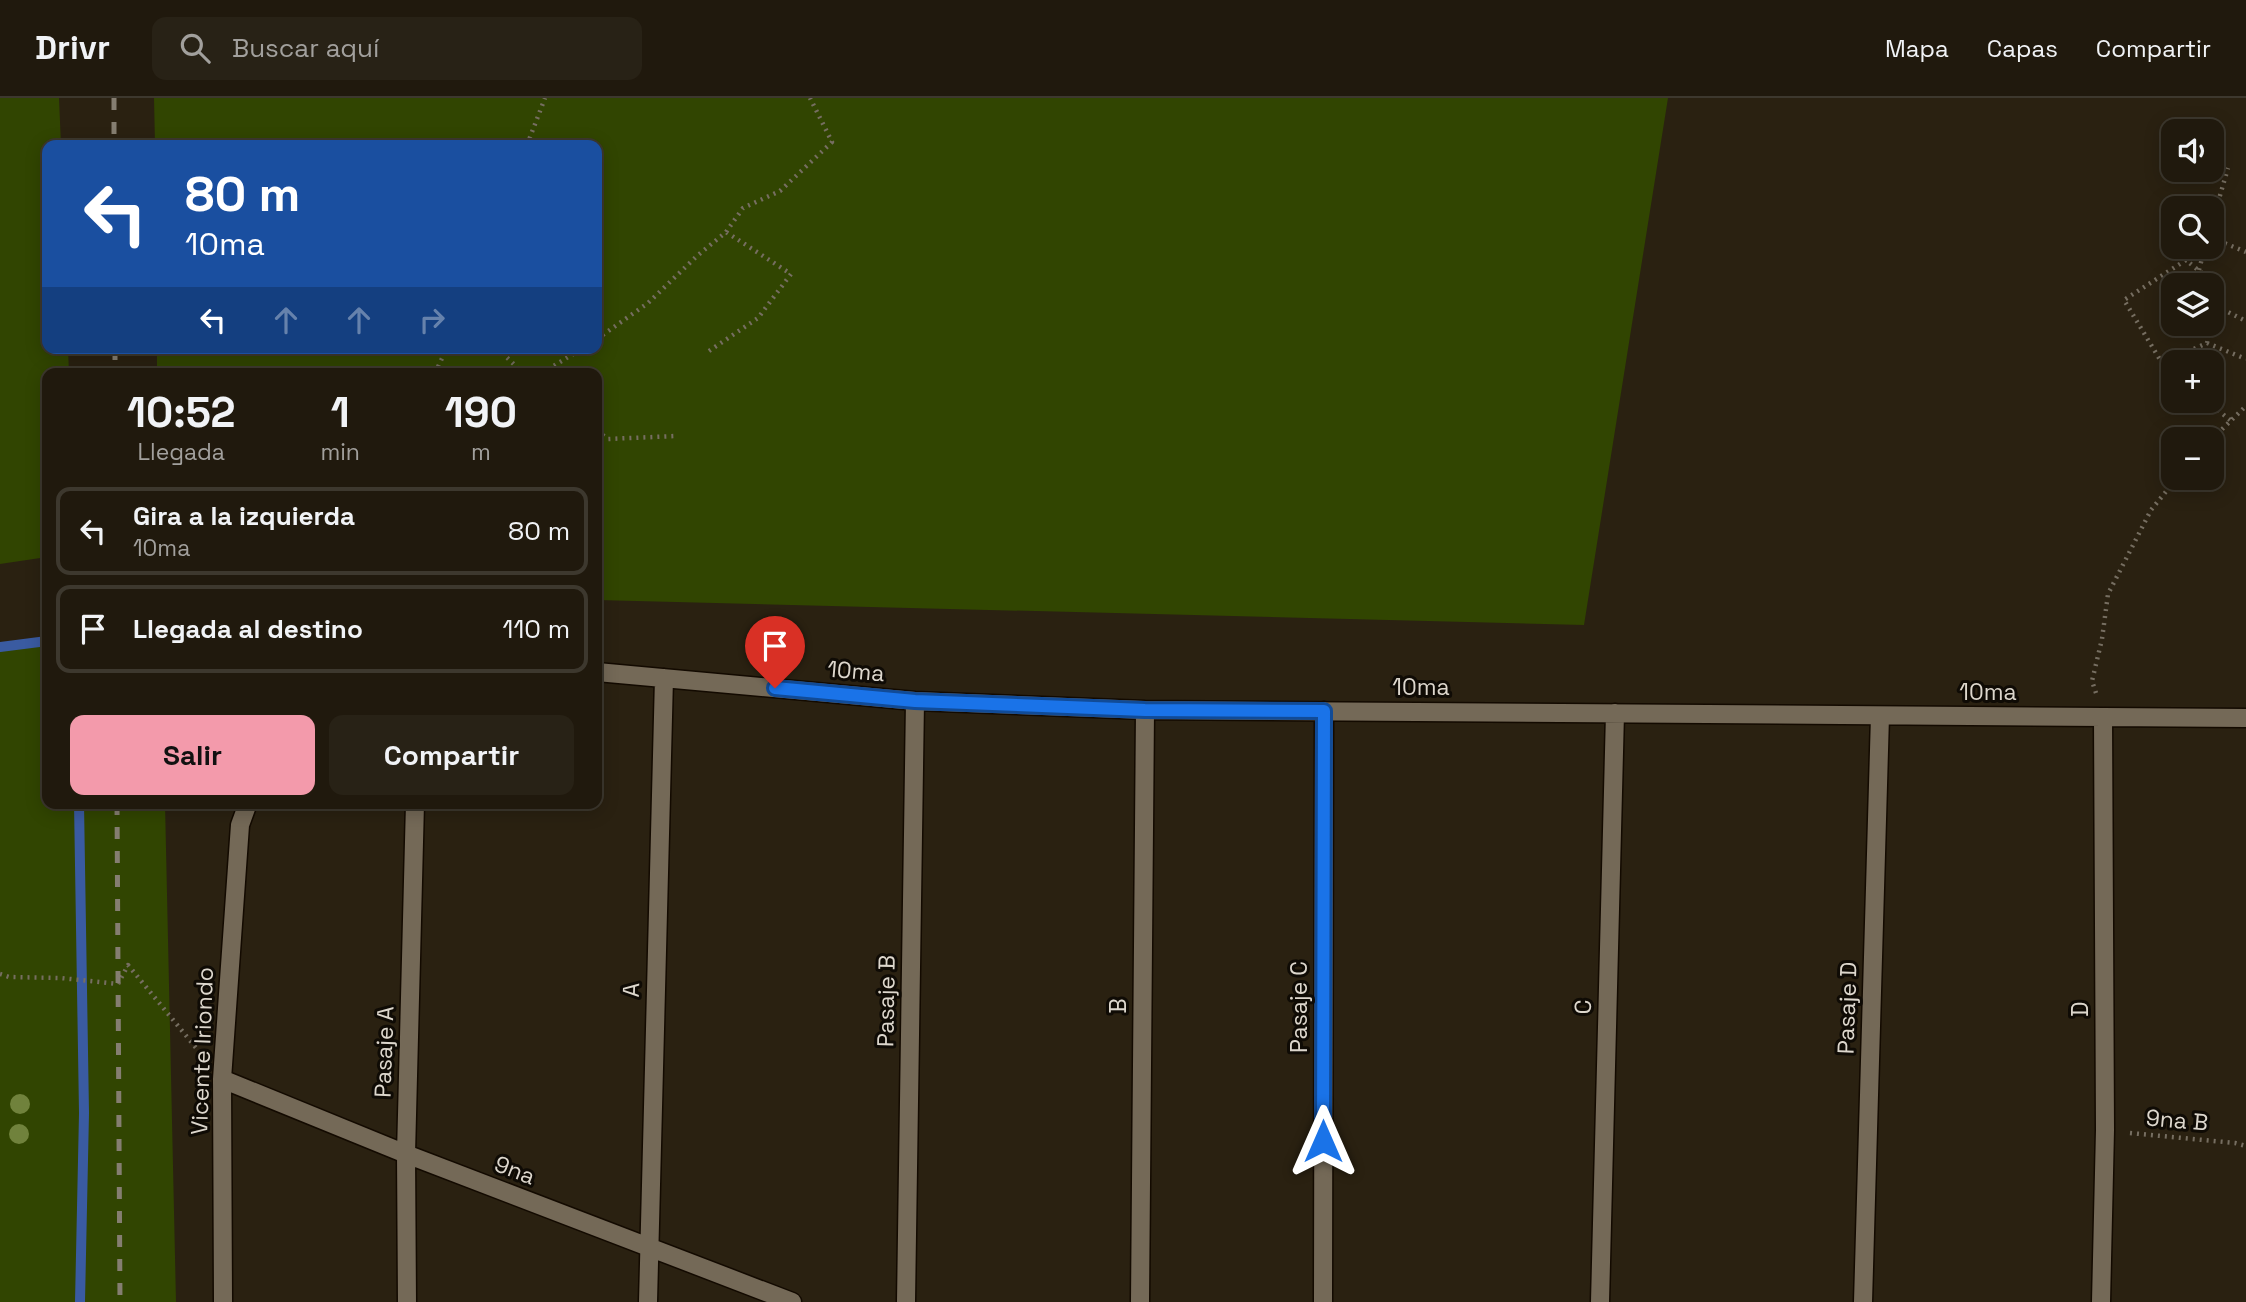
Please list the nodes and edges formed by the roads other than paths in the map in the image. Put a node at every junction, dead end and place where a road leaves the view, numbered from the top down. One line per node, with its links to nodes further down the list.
1 (602, 672): 2 (street, 10ma)
2 (664, 678): 3 (street, 10ma); 14 (street, A)
3 (915, 701): 4 (street, 10ma); 19 (street, Pasaje B)
4 (1145, 710): 5 (street, 10ma); 20 (street, B)
5 (1324, 711): 6 (street, 10ma); 21 (street, Pasaje C)
6 (1615, 713): 7 (street, 10ma); 22 (street, C)
7 (1880, 716): 8 (street, 10ma); 23 (street, Pasaje D)
8 (2104, 717): 9 (street, 10ma); 24 (street, D)
9 (2246, 718)
10 (246, 809): 12 (street, Vicente Iriondo)
11 (415, 809): 13 (street, Pasaje A)
12 (222, 1079): 13 (street, 9na); 15 (street, Vicente Iriondo)
13 (406, 1154): 14 (street, 9na); 16 (street, Pasaje A)
14 (649, 1248): 17 (street, A); 18 (street, 9na)
15 (223, 1302)
16 (407, 1302)
17 (648, 1302)
18 (792, 1302)
19 (906, 1302)
20 (1140, 1302)
21 (1323, 1302)
22 (1600, 1302)
23 (1863, 1302)
24 (2101, 1302)

